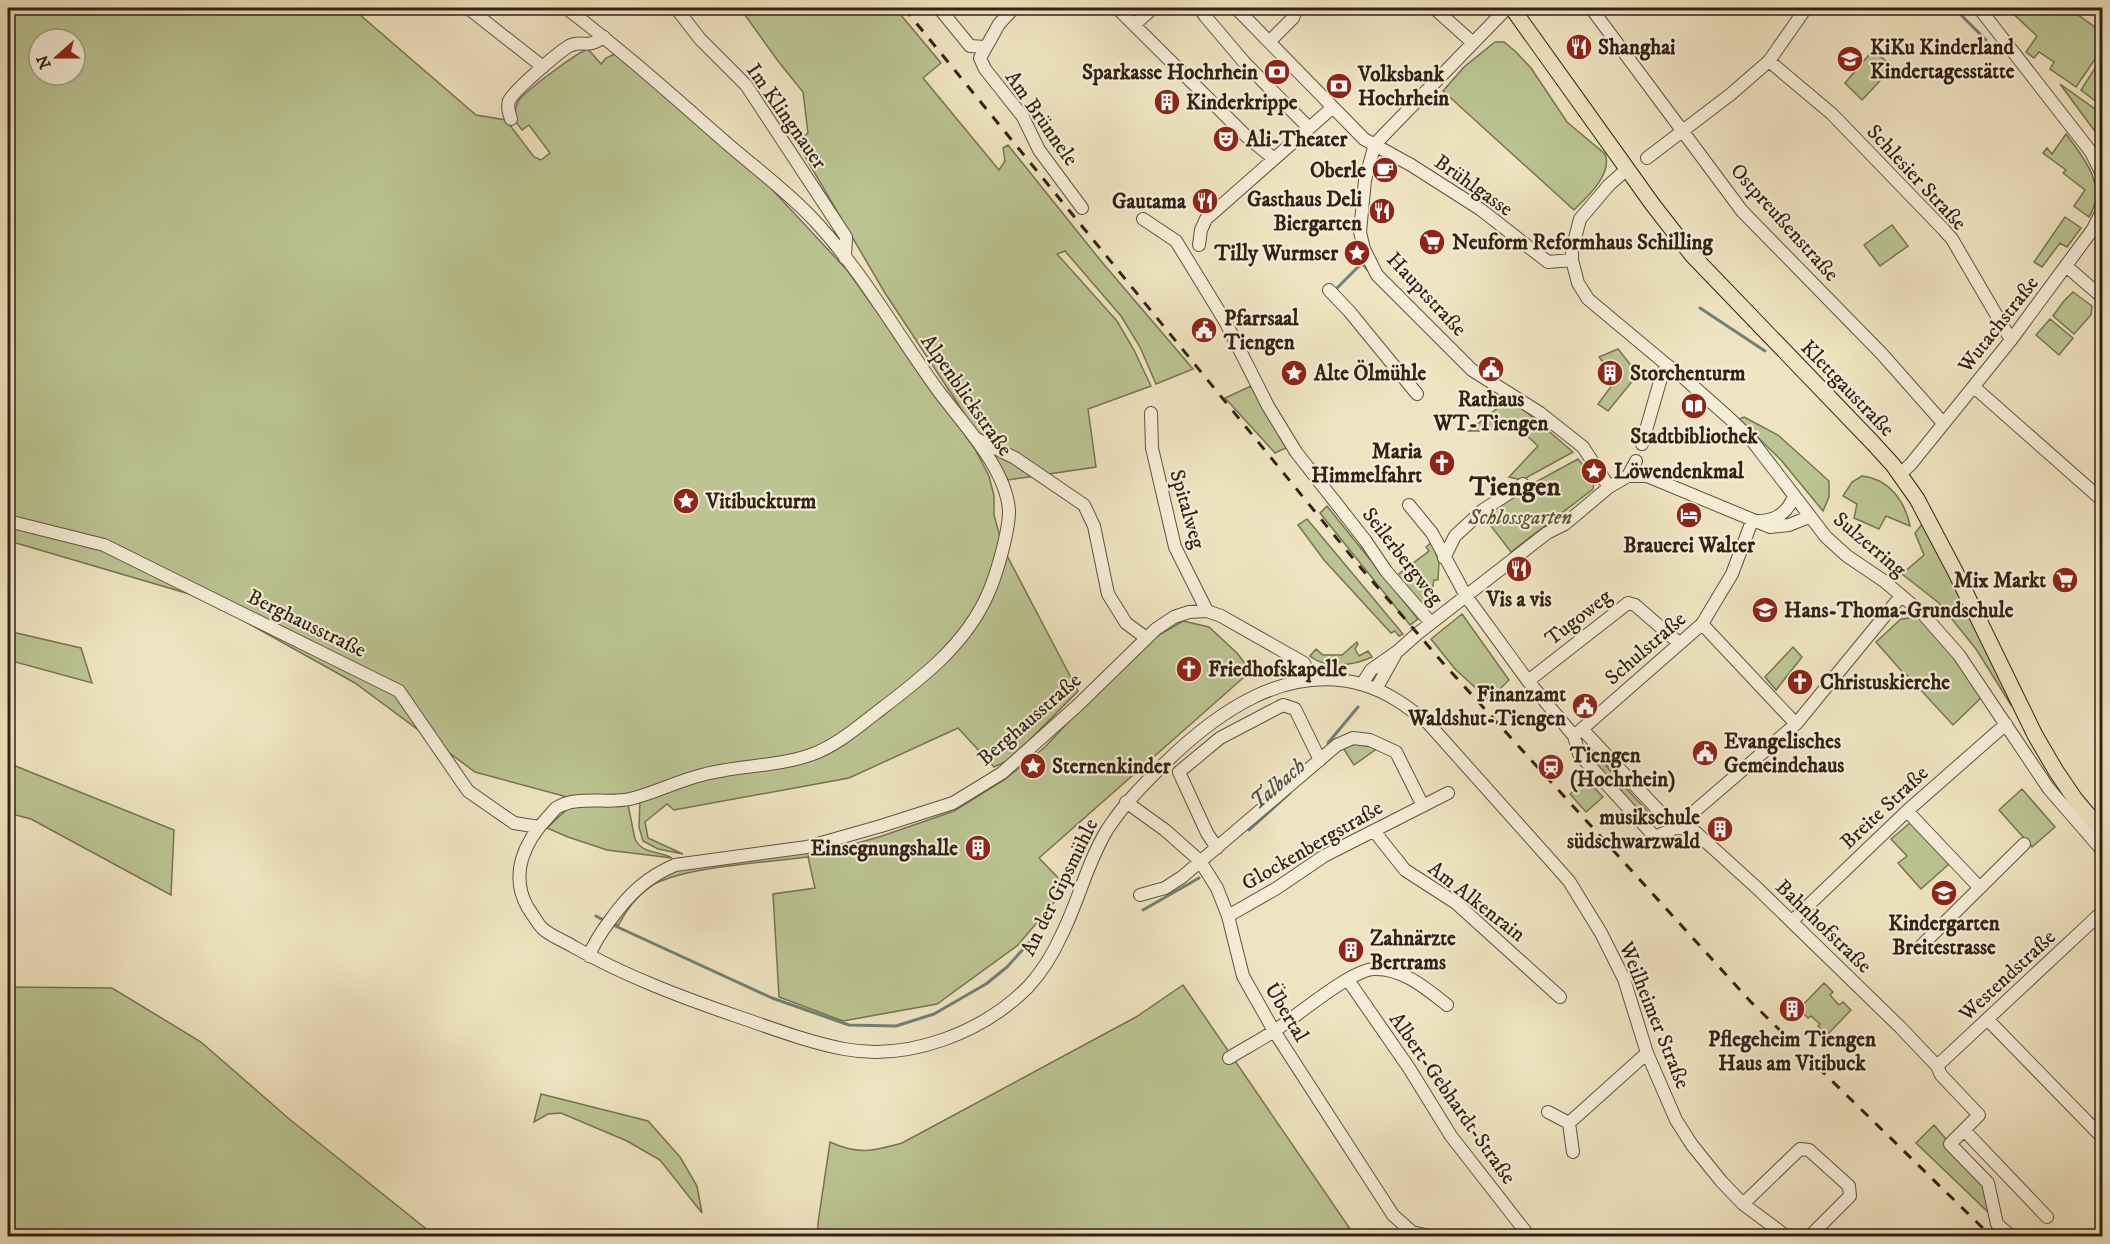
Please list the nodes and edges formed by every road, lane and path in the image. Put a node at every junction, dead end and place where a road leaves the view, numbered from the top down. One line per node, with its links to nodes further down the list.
1 (468, 8): 23 (street)
2 (566, 8): 18 (street, Alpenblickstraße)
3 (676, 8): 37 (street, Im Klingnauer)
4 (939, 8): 21 (street)
5 (1014, 8): 21 (street)
6 (1117, 8): 17 (street)
7 (1153, 8): 17 (street)
8 (1205, 8): 26 (street)
9 (1236, 8): 19 (street)
10 (1298, 8): 19 (street)
11 (1434, 8): 20 (street)
12 (1507, 8): 20 (street)
13 (1512, 8): 31 (main road, Klettgaustraße)
14 (1591, 8): 27 (street, Ostpreußenstraße)
15 (1806, 8): 22 (street)
16 (1979, 8): 32 (street)
17 (1135, 24): 29 (street)
18 (604, 37): 23 (street); 37 (street, Alpenblickstraße)
19 (1270, 41): 24 (street)
20 (1473, 43): 28 (street)
21 (985, 47): 33 (street, Am Brünnele)
22 (1769, 61): 27 (street); 42 (street, Schlesier Straße)
23 (543, 67): 25 (street)
24 (1332, 108): 26 (street); 28 (street)
25 (511, 119)
26 (1308, 127): 29 (street)
27 (1682, 132): 30 (street); 47 (street, Ostpreußenstraße)
28 (1375, 144): 38 (street, Brühlgasse); 54 (street, Hauptstraße)
29 (1273, 158): 36 (street)
30 (1647, 158)
31 (1627, 169): 38 (street); 51 (main road, Klettgaustraße)
32 (2103, 174)
33 (1082, 208)
34 (2103, 211): 39 (street, Wutachstraße)
35 (1143, 219): 65 (street, Seilerbergweg)
36 (1199, 245)
37 (846, 258): 48 (street, Alpenblickstraße)
38 (1572, 260): 43 (street, Sulzerring)
39 (2066, 266): 41 (street); 42 (street, Wutachstraße)
40 (1329, 290): 45 (street)
41 (2103, 297)
42 (2011, 340): 44 (street, Wutachstraße)
43 (1667, 365): 49 (street); 55 (street, Sulzerring)
44 (1974, 387): 47 (street, Wutachstraße); 56 (street)
45 (1417, 394)
46 (1151, 413): 64 (street, Spitalweg)
47 (1943, 423): 51 (street, Wutachstraße)
48 (974, 438): 67 (street); 82 (street, Alpenblickstraße)
49 (1642, 444)
50 (1636, 461): 52 (street)
51 (1901, 463): 85 (main road, Klettgaustraße)
52 (1628, 476): 54 (street); 60 (street)
53 (1523, 484): 61 (street)
54 (1609, 487): 62 (street)
55 (1794, 496): 58 (street, Sulzerring); 60 (street)
56 (2103, 500)
57 (1409, 506): 61 (street, Bahnhofstraße)
58 (1811, 518): 60 (street); 63 (street, Sulzerring)
59 (8, 521): 82 (street, Berghausstraße)
60 (1752, 521): 66 (street, Schulstraße)
61 (1444, 558): 62 (street, Bahnhofstraße)
62 (1466, 596): 65 (street); 71 (street, Bahnhofstraße)
63 (1901, 596): 74 (street); 75 (street, Sulzerring)
64 (1207, 610): 67 (street, Berghausstraße); 70 (street)
65 (1431, 623): 69 (street)
66 (1702, 624): 68 (street, Schulstraße); 74 (street)
67 (1145, 638): 96 (street, Berghausstraße)
68 (1679, 643): 71 (street, Tugoweg); 76 (street, Schulstraße)
69 (1398, 651): 72 (street); 73 (street)
70 (1311, 679): 72 (street, An der Gipsmühle); 79 (street, An der Gipsmühle)
71 (1528, 681): 76 (street, Bahnhofstraße)
72 (1362, 684): 73 (street, Weilheimer Straße)
73 (1376, 689): 102 (street, Weilheimer Straße)
74 (1796, 724): 83 (street)
75 (2006, 724): 81 (street, Breite Straße); 88 (street, Sulzerring)
76 (1578, 733): 83 (street, Bahnhofstraße); 83 (street, Bahnhofstraße)
77 (1320, 760): 80 (street); 87 (street); 87 (street)
78 (1448, 793): 80 (street, Glockenbergstraße)
79 (1126, 802): 89 (street, Übertal); 96 (street, An der Gipsmühle)
80 (1423, 806): 84 (street, Glockenbergstraße)
81 (1907, 811): 90 (street); 94 (street, Breite Straße)
82 (538, 827): 96 (street, An der Gipsmühle)
83 (1675, 828): 94 (street, Bahnhofstraße)
84 (1374, 831): 93 (street, Glockenbergstraße); 98 (street, Am Alkenrain)
85 (2103, 831)
86 (2024, 844): 90 (street)
87 (1217, 848): 89 (street)
88 (2103, 850)
89 (1200, 861): 91 (street); 93 (street, Übertal)
90 (1979, 887): 95 (street)
91 (1140, 895)
92 (2103, 912): 100 (street, Westendstraße)
93 (1228, 916): 101 (street, Übertal)
94 (1792, 921): 104 (street, Bahnhofstraße)
95 (1920, 947)
96 (590, 956)
97 (1348, 980): 99 (street, Albert-Gebhardt-Straße); 101 (street, Albert-Gebhardt-Straße); 113 (street, Albert-Gebhardt-Straße)
98 (1560, 997)
99 (1447, 1005)
100 (1988, 1020): 104 (street, Westendstraße); 108 (street)
101 (1275, 1031): 103 (street); 112 (street, Übertal)
102 (1647, 1053): 106 (street); 110 (street, Weilheimer Straße)
103 (1229, 1058)
104 (1938, 1066): 107 (street, Bahnhofstraße)
105 (1548, 1112): 106 (street)
106 (1569, 1123): 109 (street)
107 (1964, 1130): 111 (street); 116 (street)
108 (2103, 1137)
109 (1573, 1152)
110 (1743, 1204): 114 (street, Weilheimer Straße); 115 (street)
111 (2047, 1217)
112 (1429, 1236)
113 (1529, 1236)
114 (1786, 1236)
115 (1810, 1236)
116 (2011, 1236)

